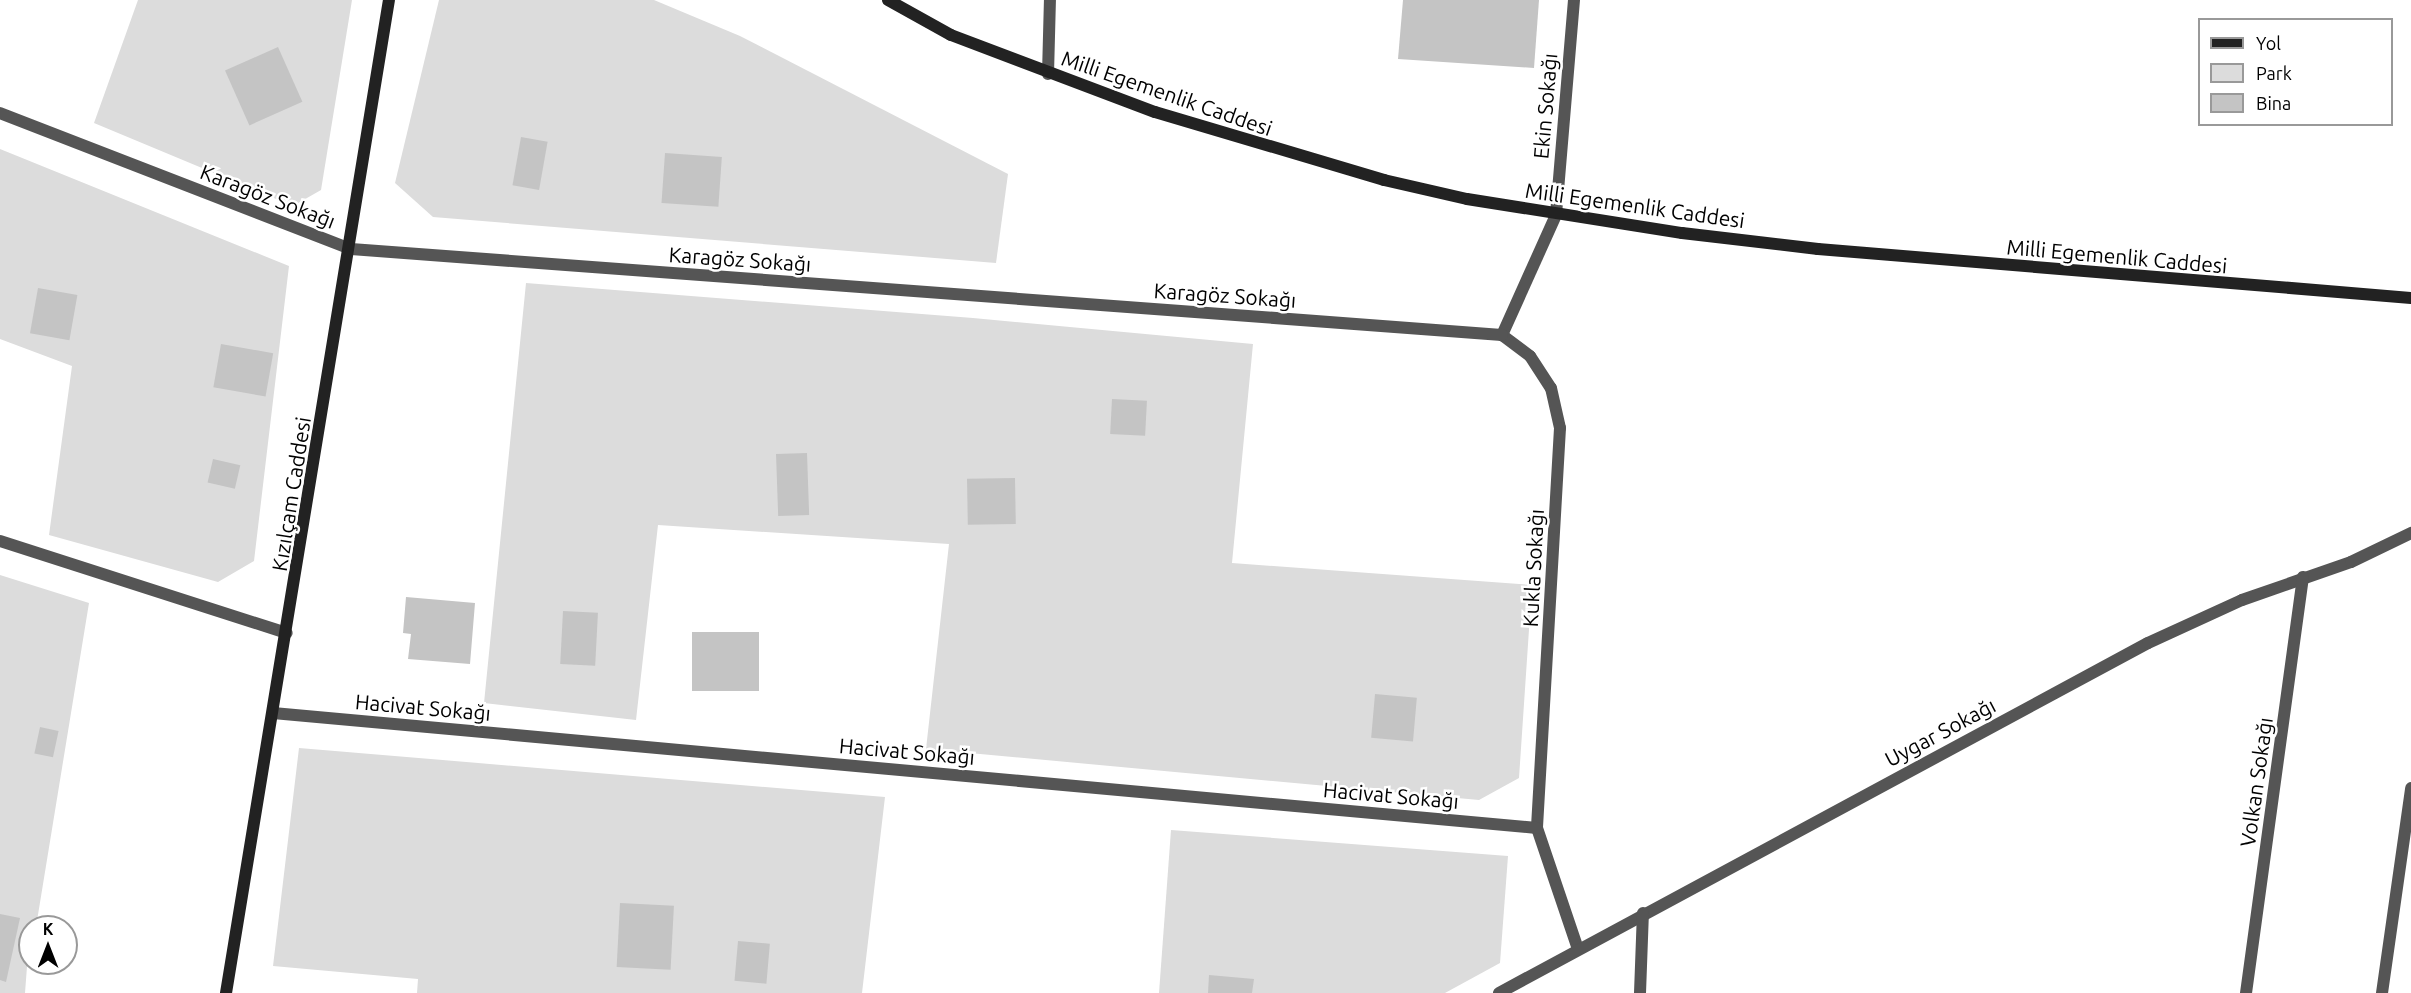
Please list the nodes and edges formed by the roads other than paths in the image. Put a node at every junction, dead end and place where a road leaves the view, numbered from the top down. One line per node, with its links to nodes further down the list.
1 (389, 0): 8 (street, Kızılçam Caddesi)
2 (888, 0): 5 (street, Milli Egemenlik Caddesi)
3 (1050, 0): 5 (street)
4 (1574, 0): 7 (street, Ekin Sokağı)
5 (1048, 74): 7 (street, Milli Egemenlik Caddesi)
6 (0, 113): 8 (street, Karagöz Sokağı)
7 (1556, 215): 9 (street, Milli Egemenlik Caddesi); 10 (street)
8 (351, 249): 10 (street, Karagöz Sokağı); 14 (street, Kızılçam Caddesi)
9 (2411, 298)
10 (1502, 335): 17 (street, Kukla Sokağı)
11 (2411, 533): 13 (street, Uygar Sokağı)
12 (0, 541): 14 (street)
13 (2303, 577): 18 (street, Uygar Sokağı); 23 (street, Volkan Sokağı)
14 (287, 633): 15 (street, Kızılçam Caddesi)
15 (273, 713): 17 (street, Hacivat Sokağı); 20 (street, Kızılçam Caddesi)
16 (2411, 788): 24 (street)
17 (1538, 828): 19 (street, Kukla Sokağı)
18 (1643, 913): 19 (street, Uygar Sokağı); 22 (street)
19 (1578, 949): 21 (street, Uygar Sokağı)
20 (226, 993)
21 (1499, 993)
22 (1640, 993)
23 (2246, 993)
24 (2382, 993)

